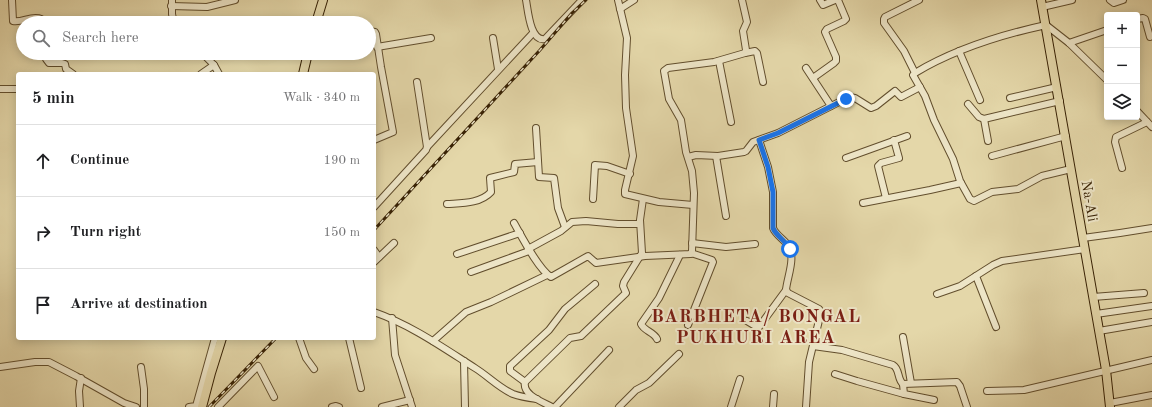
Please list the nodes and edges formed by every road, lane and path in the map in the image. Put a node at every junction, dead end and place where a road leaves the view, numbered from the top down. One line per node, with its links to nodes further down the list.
1 (12, 0): 21 (street)
2 (235, 0): 15 (street)
3 (323, 0): 19 (main road)
4 (526, 0): 24 (street)
5 (582, 0): 24 (street)
6 (618, 0): 17 (street)
7 (634, 0): 17 (street)
8 (742, 0): 32 (street)
9 (820, 0): 10 (street)
10 (836, 0): 46 (street)
11 (918, 0): 44 (street)
12 (1072, 0): 16 (street)
13 (1110, 0): 14 (street)
14 (1123, 0)
15 (172, 3): 18 (street)
16 (1042, 4): 22 (main road, Na-Ali)
17 (620, 9): 77 (street)
18 (173, 16)
19 (318, 16)
20 (1140, 18): 26 (street)
21 (16, 22)
22 (1046, 25): 29 (street); 31 (street); 49 (main road, Na-Ali)
23 (1104, 31): 29 (street)
24 (533, 33): 39 (street)
25 (376, 34): 30 (street)
26 (1150, 37)
27 (431, 38): 30 (street)
28 (493, 38): 39 (street)
29 (1069, 43): 45 (street)
30 (378, 47): 65 (street)
31 (959, 51): 44 (street); 54 (street)
32 (745, 53): 36 (street); 48 (street)
33 (47, 60): 40 (street)
34 (209, 60): 37 (street)
35 (306, 60): 43 (main road)
36 (719, 62): 60 (street); 72 (street)
37 (214, 65): 41 (street); 42 (street)
38 (806, 68): 46 (street)
39 (498, 69): 69 (street)
40 (65, 71)
41 (204, 72)
42 (218, 72)
43 (303, 72)
44 (914, 73): 50 (street)
45 (1104, 77)
46 (813, 78): 57 (street)
47 (418, 82): 69 (street)
48 (763, 82)
49 (1057, 86): 53 (street); 55 (main road, Na-Ali)
50 (920, 87): 57 (street); 78 (street)
51 (0, 89): 52 (street)
52 (16, 89)
53 (1010, 98)
54 (980, 100)
55 (1060, 101): 59 (street); 64 (main road, Na-Ali)
56 (968, 104): 59 (street)
57 (831, 106): 66 (street)
58 (1140, 114): 61 (street)
59 (984, 118): 68 (street)
60 (731, 122)
61 (1150, 124): 75 (street)
62 (536, 128): 74 (street)
63 (907, 136): 67 (street)
64 (1066, 136): 71 (street); 76 (main road, Na-Ali)
65 (376, 139)
66 (759, 140): 70 (street); 109 (street)
67 (894, 140): 73 (street); 79 (street)
68 (988, 141)
69 (427, 147): 84 (street)
70 (716, 156): 72 (street); 86 (street)
71 (992, 156)
72 (688, 157): 85 (street)
73 (846, 158)
74 (538, 162): 83 (street); 89 (street)
75 (1122, 168)
76 (1071, 169): 78 (street); 92 (main road, Na-Ali)
77 (630, 174): 80 (street); 81 (street)
78 (961, 183): 79 (street)
79 (886, 198): 82 (street)
80 (643, 199): 85 (street); 88 (street)
81 (593, 200)
82 (863, 203)
83 (447, 204)
84 (376, 205)
85 (693, 205): 94 (street)
86 (726, 216)
87 (514, 223): 91 (street)
88 (640, 224): 89 (street); 102 (street)
89 (565, 227): 97 (street)
90 (1152, 228): 92 (street)
91 (520, 233): 97 (street); 100 (street)
92 (1083, 238): 96 (main road, Na-Ali)
93 (394, 243): 103 (street)
94 (692, 243): 95 (street); 99 (street)
95 (756, 244)
96 (1085, 249): 107 (street); 112 (main road, Na-Ali)
97 (529, 250): 105 (street); 106 (street)
98 (376, 253): 103 (street)
99 (691, 253): 101 (street); 119 (street)
100 (457, 254)
101 (680, 255): 102 (street); 123 (street)
102 (641, 256): 106 (street); 141 (street)
103 (379, 257): 104 (street)
104 (376, 260)
105 (471, 272)
106 (547, 275): 128 (street)
107 (976, 276): 111 (street); 120 (street)
108 (595, 284): 141 (street)
109 (786, 290): 117 (street); 129 (street)
110 (1144, 293): 112 (street)
111 (937, 294)
112 (1093, 297): 115 (main road, Na-Ali)
113 (1152, 306): 115 (street)
114 (376, 313): 116 (street)
115 (1096, 314): 121 (main road, Na-Ali)
116 (392, 318): 128 (street); 151 (street)
117 (747, 321)
118 (1152, 322): 121 (street)
119 (688, 325)
120 (996, 327)
121 (1099, 331): 137 (main road, Na-Ali)
122 (903, 338): 142 (street)
123 (657, 339)
124 (215, 340): 158 (street)
125 (221, 340): 158 (main road)
126 (300, 340): 136 (street)
127 (350, 340): 144 (street)
128 (433, 341): 133 (street)
129 (813, 346): 143 (street); 169 (street)
130 (609, 350): 165 (street)
131 (679, 354): 166 (street)
132 (1152, 360): 137 (street)
133 (464, 361): 150 (street); 164 (street)
134 (0, 367): 139 (street)
135 (141, 367): 156 (street)
136 (314, 369)
137 (1106, 370): 145 (street); 153 (main road, Na-Ali)
138 (835, 374): 147 (street)
139 (81, 378): 154 (street); 155 (street)
140 (740, 379): 167 (street)
141 (525, 382): 150 (street)
142 (911, 383): 143 (street); 170 (street)
143 (903, 384): 147 (street)
144 (362, 388)
145 (987, 391)
146 (774, 394): 168 (street)
147 (904, 394): 152 (street)
148 (1152, 395): 153 (street)
149 (274, 397): 159 (street)
150 (537, 399): 165 (street)
151 (410, 400): 162 (street); 163 (street)
152 (934, 400)
153 (1110, 405)
154 (80, 407)
155 (136, 407)
156 (144, 407)
157 (189, 407): 158 (street)
158 (198, 407)
159 (218, 407)
160 (332, 407): 161 (street)
161 (339, 407)
162 (382, 407)
163 (412, 407)
164 (465, 407)
165 (554, 407)
166 (619, 407)
167 (731, 407)
168 (772, 407)
169 (806, 407)
170 (967, 407)

